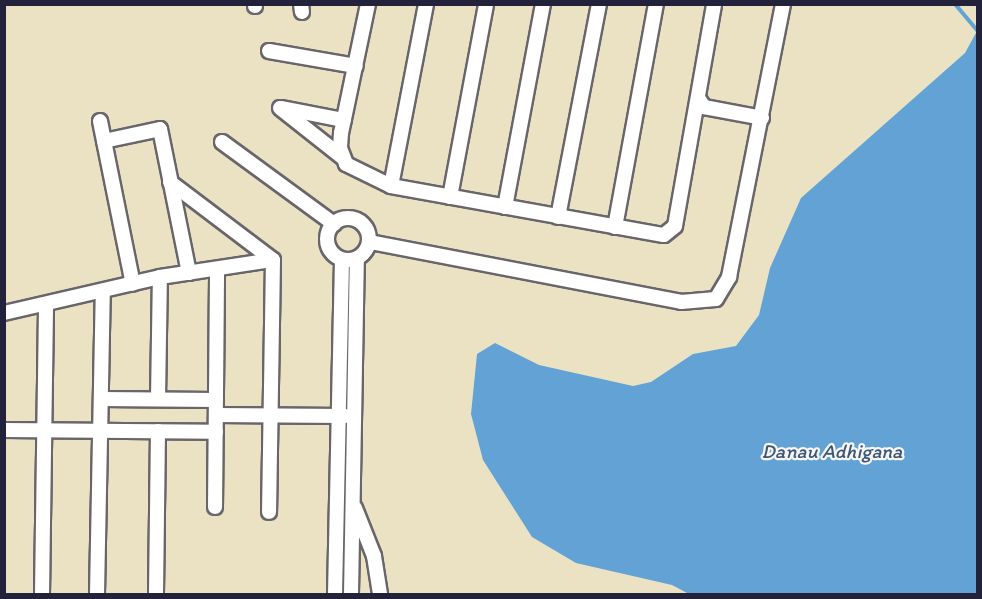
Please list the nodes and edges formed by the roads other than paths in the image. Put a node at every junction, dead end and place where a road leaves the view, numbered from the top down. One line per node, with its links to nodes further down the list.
1 (368, 4): 10 (street)
2 (426, 4): 19 (street)
3 (486, 4): 20 (street)
4 (543, 4): 21 (street)
5 (599, 4): 22 (street)
6 (656, 4): 24 (street)
7 (714, 4): 11 (street)
8 (783, 4): 12 (street)
9 (269, 51): 10 (street)
10 (356, 66): 13 (street)
11 (698, 98): 12 (street); 24 (street)
12 (762, 118): 25 (street)
13 (344, 120): 17 (street); 17 (street)
14 (100, 121): 15 (street)
15 (104, 141): 18 (street); 32 (street)
16 (222, 142): 23 (street)
17 (342, 157): 19 (street)
18 (171, 182): 27 (street); 30 (street)
19 (391, 186): 20 (street)
20 (450, 197): 21 (street)
21 (505, 207): 22 (street)
22 (558, 217): 24 (street)
23 (334, 224): 25 (street); 28 (street)
24 (615, 227)
25 (370, 242): 26 (street)
26 (357, 259): 28 (street); 42 (street)
27 (273, 260): 29 (street); 40 (street)
28 (342, 260): 41 (street)
29 (217, 269): 30 (street); 38 (street)
30 (189, 273): 31 (street)
31 (160, 277): 32 (street); 37 (street)
32 (133, 284): 33 (street)
33 (103, 292): 34 (street); 36 (street)
34 (46, 304): 35 (street); 44 (street)
35 (4, 313)
36 (101, 399): 37 (street); 45 (street)
37 (158, 399): 38 (street)
38 (216, 400): 39 (street)
39 (216, 415): 40 (street); 47 (street)
40 (271, 416): 41 (street); 50 (street)
41 (338, 416): 42 (street); 54 (street)
42 (353, 416): 48 (street)
43 (4, 430): 44 (street)
44 (44, 430): 45 (street); 51 (street)
45 (100, 431): 46 (street); 52 (street)
46 (158, 431): 47 (street); 53 (street)
47 (216, 432): 49 (street)
48 (353, 503): 55 (street); 56 (street)
49 (215, 507)
50 (269, 512)
51 (42, 594)
52 (97, 594)
53 (156, 594)
54 (335, 594)
55 (351, 594)
56 (380, 594)

